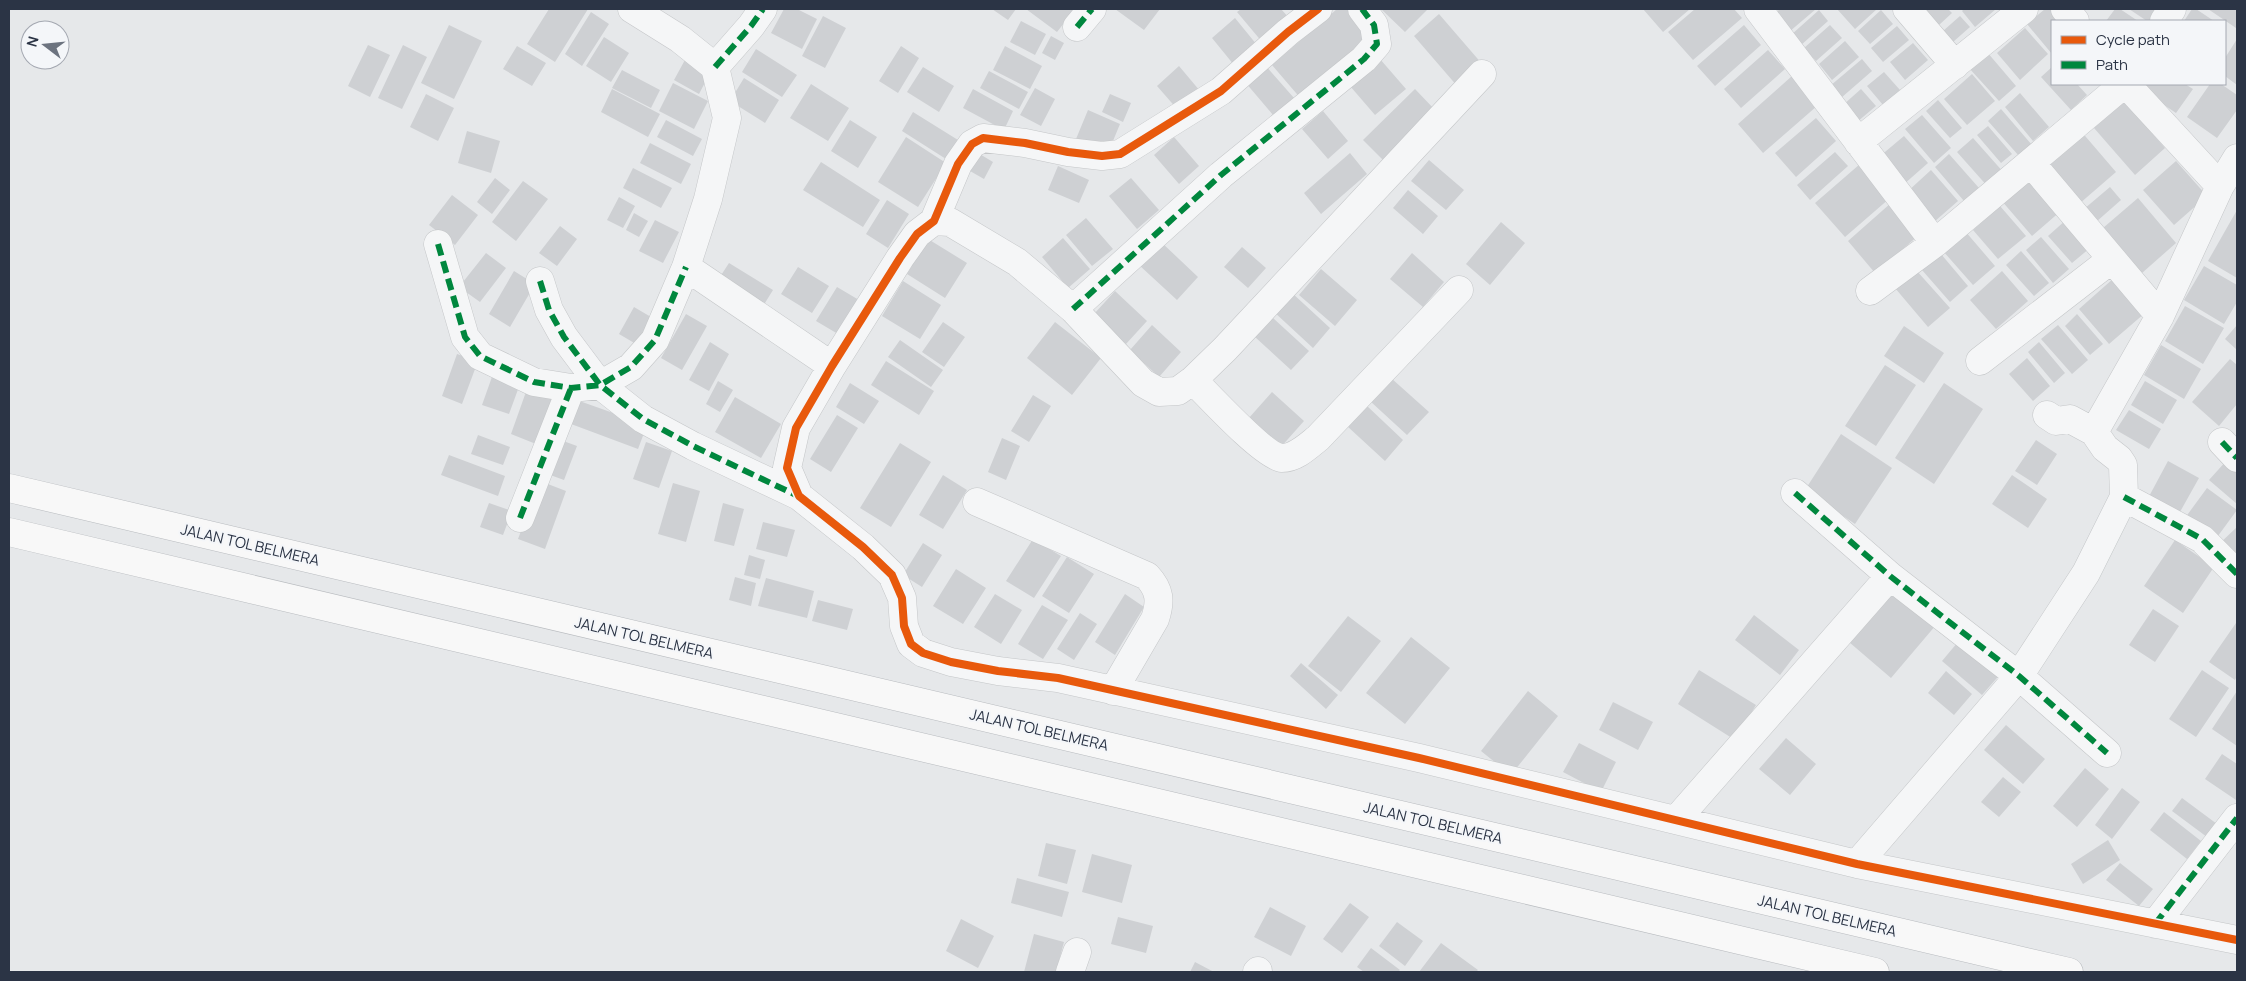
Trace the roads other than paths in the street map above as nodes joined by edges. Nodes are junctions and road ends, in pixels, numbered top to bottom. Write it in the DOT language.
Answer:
graph roads {
  1 [pos="632,9"];
  2 [pos="764,9"];
  3 [pos="1318,9"];
  4 [pos="1362,9"];
  5 [pos="1758,9"];
  6 [pos="1907,9"];
  7 [pos="2024,9"];
  8 [pos="2065,9"];
  9 [pos="2172,9"];
  10 [pos="2074,20"];
  11 [pos="2165,20"];
  12 [pos="1955,65"];
  13 [pos="715,67"];
  14 [pos="1482,74"];
  15 [pos="2124,85"];
  16 [pos="2126,85"];
  17 [pos="1858,142"];
  18 [pos="2237,158"];
  19 [pos="2031,163"];
  20 [pos="2220,186"];
  21 [pos="934,220"];
  22 [pos="1935,243"];
  23 [pos="438,244"];
  24 [pos="2112,259"];
  25 [pos="686,267"];
  26 [pos="540,281"];
  27 [pos="1459,290"];
  28 [pos="1870,291"];
  29 [pos="1073,309"];
  30 [pos="2160,316"];
  31 [pos="1980,361"];
  32 [pos="832,366"];
  33 [pos="1193,380"];
  34 [pos="600,385"];
  35 [pos="571,388"];
  36 [pos="2047,415"];
  37 [pos="2094,432"];
  38 [pos="9,488"];
  39 [pos="1795,493"];
  40 [pos="799,496"];
  41 [pos="2124,497"];
  42 [pos="977,502"];
  43 [pos="520,518"];
  44 [pos="9,532"];
  45 [pos="2237,574"];
  46 [pos="1890,576"];
  47 [pos="2019,676"];
  48 [pos="1113,690"];
  49 [pos="2108,753"];
  50 [pos="2237,818"];
  51 [pos="1676,820"];
  52 [pos="1856,864"];
  53 [pos="2155,924"];
  54 [pos="2237,940"];
  55 [pos="1875,972"];
  56 [pos="2069,972"];
  1 -- 13 [label="street"];
  2 -- 13 [label="street"];
  3 -- 21 [label="street"];
  4 -- 29 [label="street"];
  5 -- 17 [label="street"];
  6 -- 12 [label="street"];
  7 -- 12 [label="street"];
  8 -- 10 [label="street"];
  9 -- 11 [label="street"];
  12 -- 17 [label="street"];
  13 -- 25 [label="street"];
  14 -- 33 [label="street"];
  15 -- 19 [label="street"];
  16 -- 20 [label="street"];
  17 -- 22 [label="street"];
  18 -- 20 [label="street"];
  19 -- 22 [label="street"];
  19 -- 24 [label="street"];
  20 -- 30 [label="street"];
  21 -- 29 [label="street"];
  21 -- 32 [label="street"];
  22 -- 28 [label="street"];
  23 -- 35 [label="street"];
  24 -- 30 [label="street"];
  24 -- 31 [label="street"];
  25 -- 32 [label="street"];
  25 -- 34 [label="street"];
  26 -- 34 [label="street"];
  27 -- 33 [label="street"];
  29 -- 33 [label="street"];
  30 -- 37 [label="street"];
  32 -- 40 [label="street"];
  34 -- 35 [label="street"];
  34 -- 40 [label="street"];
  35 -- 43 [label="street"];
  36 -- 37 [label="street"];
  37 -- 41 [label="street"];
  38 -- 56 [label="highway, JALAN TOL BELMERA"];
  39 -- 46 [label="street"];
  40 -- 48 [label="street"];
  41 -- 45 [label="street"];
  41 -- 47 [label="street"];
  42 -- 48 [label="street"];
  44 -- 55 [label="highway"];
  46 -- 47 [label="street"];
  46 -- 51 [label="street"];
  47 -- 49 [label="street"];
  47 -- 52 [label="street"];
  48 -- 51 [label="street"];
  50 -- 53 [label="street"];
  51 -- 52 [label="street"];
  52 -- 53 [label="street"];
  53 -- 54 [label="street"];
}
